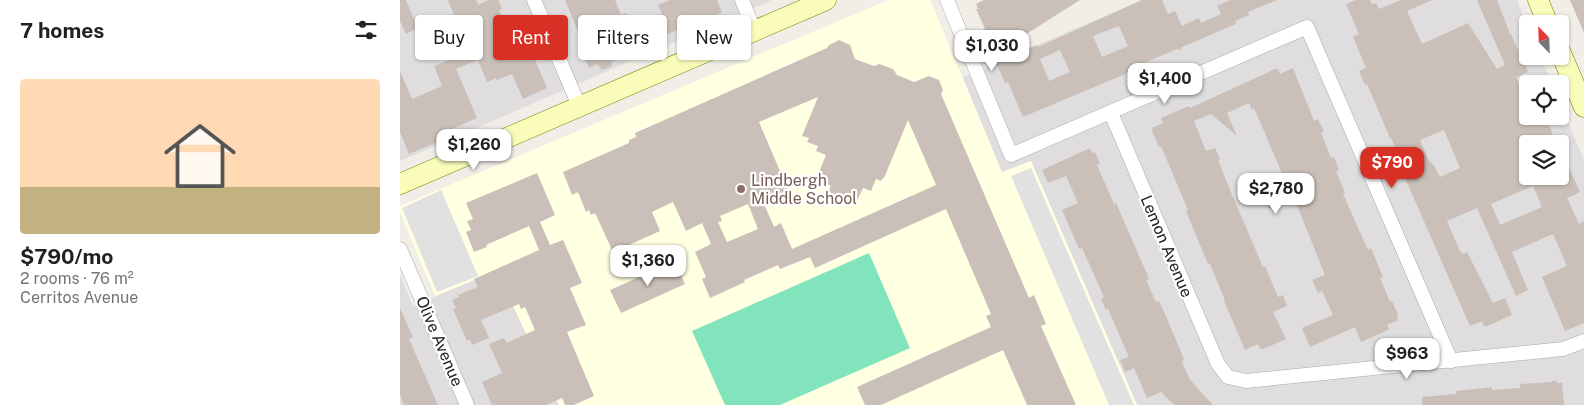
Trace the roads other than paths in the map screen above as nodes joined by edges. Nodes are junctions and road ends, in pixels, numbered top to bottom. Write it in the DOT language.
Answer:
graph roads {
  1 [pos="534,0"];
  2 [pos="742,0"];
  3 [pos="826,0"];
  4 [pos="946,0"];
  5 [pos="1538,0"];
  6 [pos="1544,15"];
  7 [pos="754,30"];
  8 [pos="1566,65"];
  9 [pos="579,106"];
  10 [pos="1584,107"];
  11 [pos="1111,113"];
  12 [pos="401,182"];
  13 [pos="400,249"];
  14 [pos="1584,341"];
  15 [pos="1450,362"];
  16 [pos="467,405"];
  1 -- 9 [label="street"];
  2 -- 7 [label="street"];
  3 -- 7 [label="street"];
  4 -- 11 [label="street"];
  5 -- 6 [label="street"];
  7 -- 9 [label="street"];
  8 -- 10 [label="street"];
  9 -- 12 [label="street"];
  11 -- 15 [label="street, Lemon Avenue"];
  11 -- 15 [label="street"];
  13 -- 16 [label="street, Olive Avenue"];
  14 -- 15 [label="street"];
}
